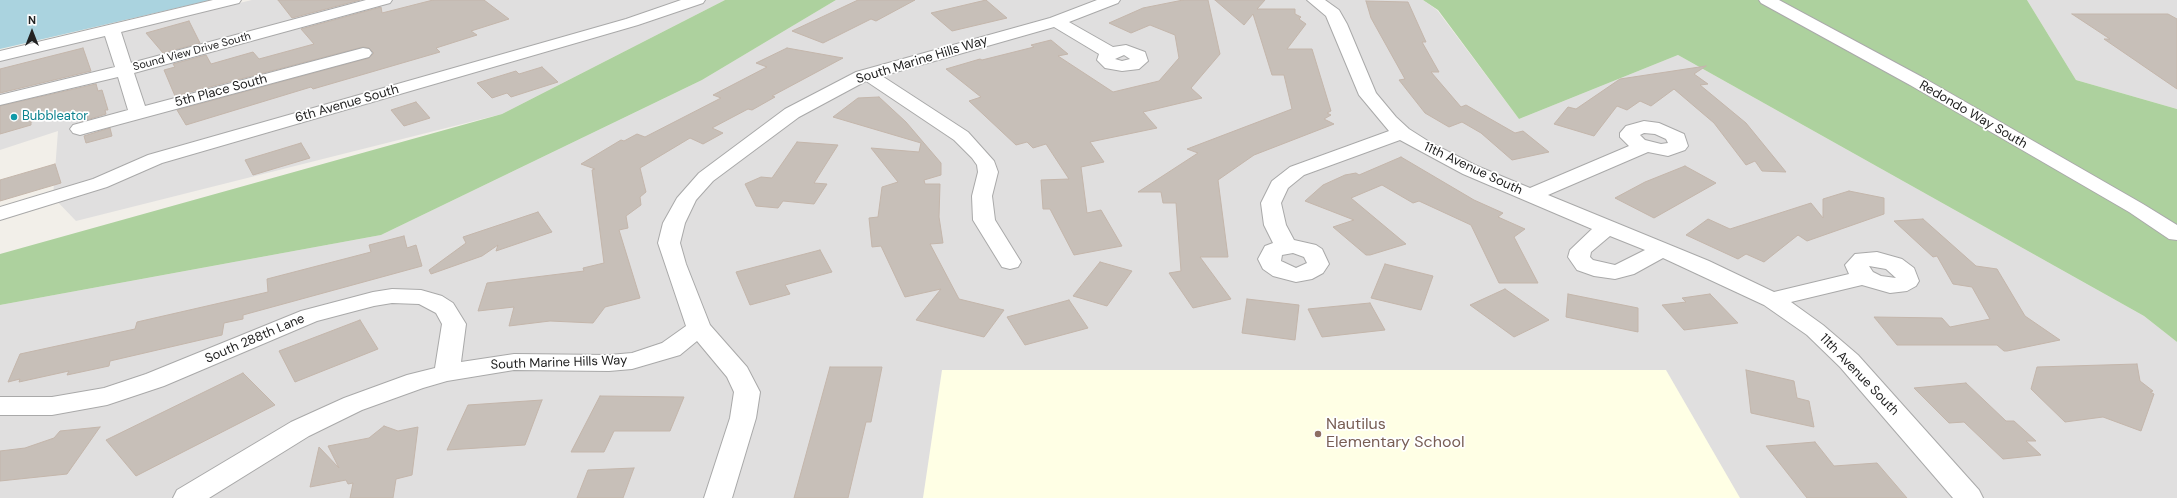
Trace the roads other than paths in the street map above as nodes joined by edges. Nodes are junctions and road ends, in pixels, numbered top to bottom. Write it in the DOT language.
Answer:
graph roads {
  1 [pos="233,0"];
  2 [pos="384,0"];
  3 [pos="1112,0"];
  4 [pos="1316,0"];
  5 [pos="1767,0"];
  6 [pos="688,1"];
  7 [pos="1056,21"];
  8 [pos="112,30"];
  9 [pos="363,53"];
  10 [pos="1110,53"];
  11 [pos="0,56"];
  12 [pos="125,70"];
  13 [pos="867,74"];
  14 [pos="0,100"];
  15 [pos="138,113"];
  16 [pos="80,129"];
  17 [pos="1402,133"];
  18 [pos="1644,147"];
  19 [pos="1530,195"];
  20 [pos="0,214"];
  21 [pos="1607,227"];
  22 [pos="2177,234"];
  23 [pos="1286,246"];
  24 [pos="1662,250"];
  25 [pos="1010,262"];
  26 [pos="1865,277"];
  27 [pos="1772,300"];
  28 [pos="699,328"];
  29 [pos="447,372"];
  30 [pos="0,406"];
  31 [pos="192,497"];
  32 [pos="718,498"];
  33 [pos="1969,498"];
  1 -- 8 [label="street"];
  2 -- 12 [label="street, Sound View Drive South"];
  3 -- 7 [label="street, South Marine Hills Way"];
  4 -- 17 [label="street, 11th Avenue South"];
  5 -- 22 [label="street, Redondo Way South"];
  6 -- 20 [label="street, 6th Avenue South"];
  7 -- 10 [label="street"];
  7 -- 13 [label="street, South Marine Hills Way"];
  8 -- 11 [label="street"];
  8 -- 12 [label="street"];
  9 -- 15 [label="street, 5th Place South"];
  12 -- 14 [label="street, Sound View Drive South"];
  12 -- 15 [label="street"];
  13 -- 25 [label="street"];
  13 -- 28 [label="street, South Marine Hills Way"];
  15 -- 16 [label="street, 5th Place South"];
  17 -- 19 [label="street, 11th Avenue South"];
  17 -- 23 [label="street"];
  18 -- 19 [label="street"];
  19 -- 21 [label="street, 11th Avenue South"];
  21 -- 24 [label="street, 11th Avenue South"];
  21 -- 24 [label="street"];
  24 -- 27 [label="street, 11th Avenue South"];
  26 -- 27 [label="street"];
  27 -- 33 [label="street, 11th Avenue South"];
  28 -- 29 [label="street, South Marine Hills Way"];
  28 -- 32 [label="street"];
  29 -- 30 [label="street, South 288th Lane"];
  29 -- 31 [label="street, South Marine Hills Way"];
}
